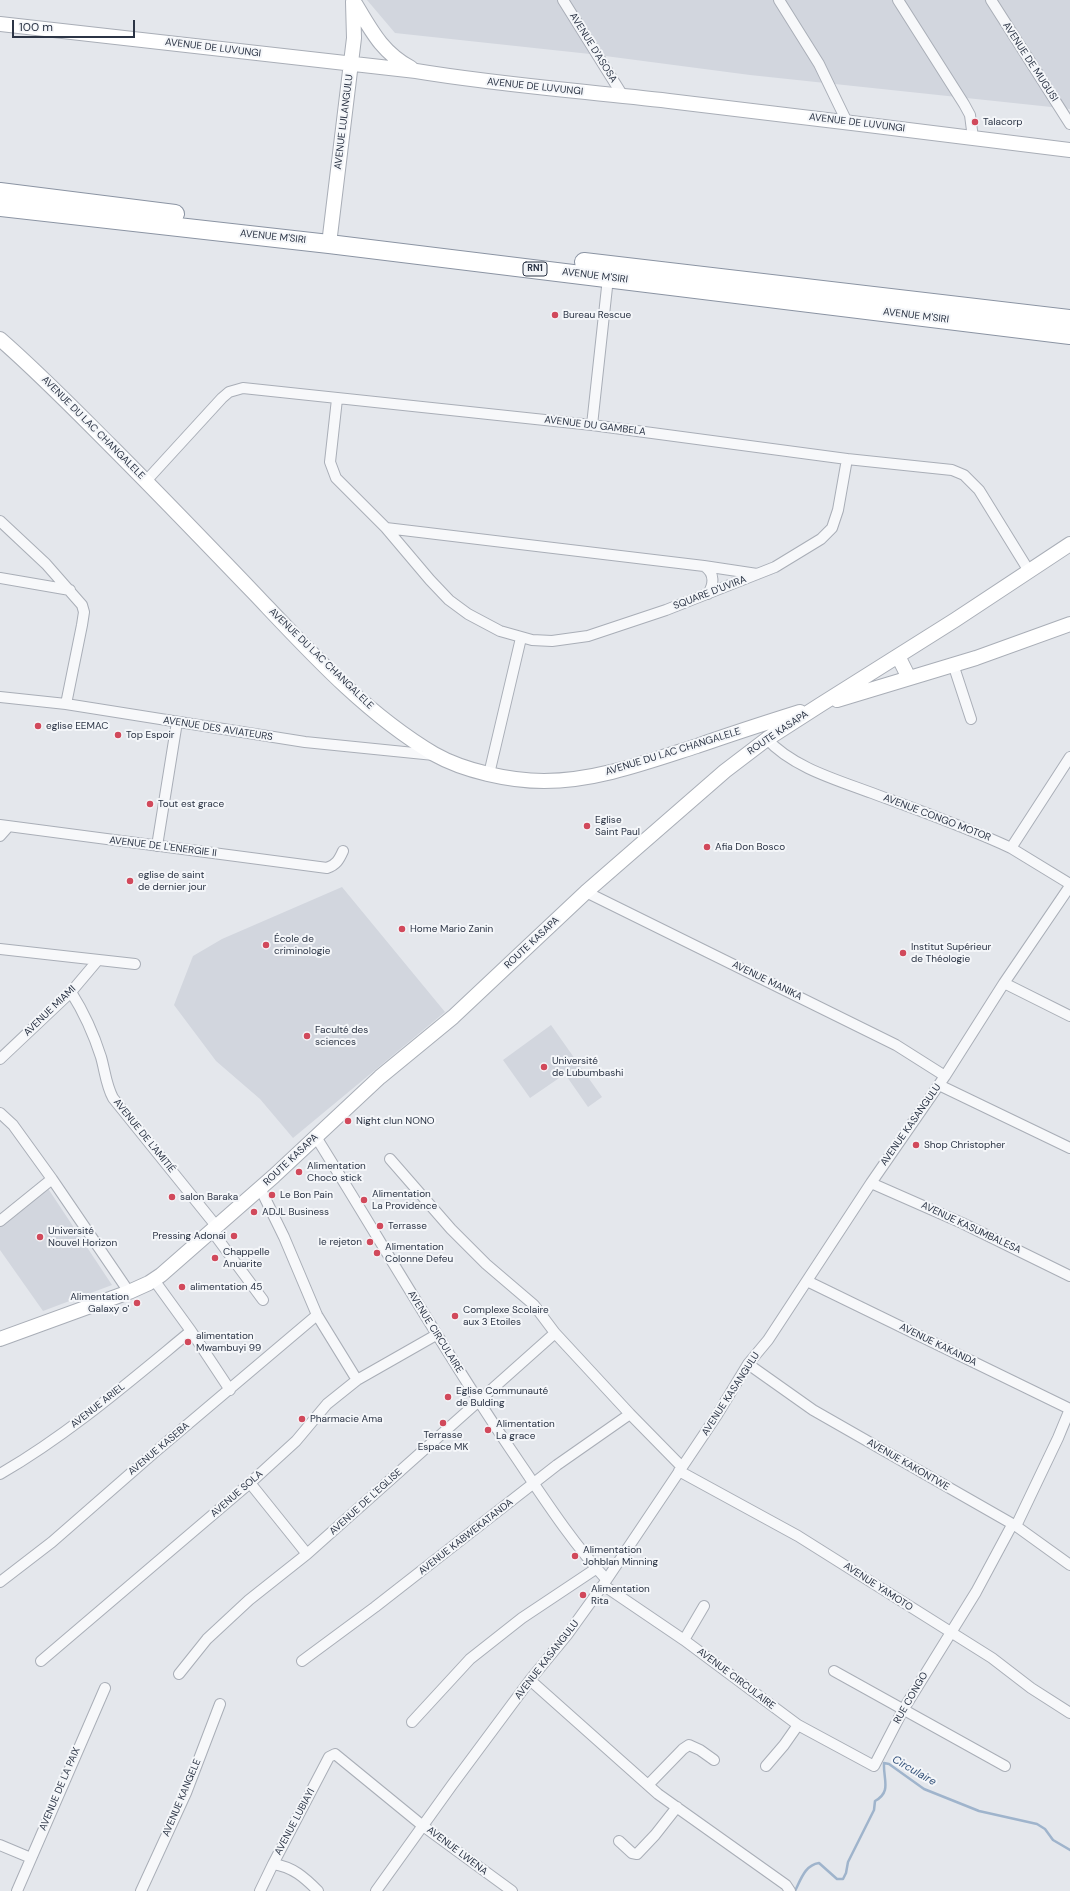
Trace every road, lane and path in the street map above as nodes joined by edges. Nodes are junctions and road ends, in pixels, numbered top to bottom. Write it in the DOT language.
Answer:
graph roads {
  1 [pos="563,0"];
  2 [pos="779,0"];
  3 [pos="898,0"];
  4 [pos="991,0"];
  5 [pos="353,1"];
  6 [pos="0,24"];
  7 [pos="352,63"];
  8 [pos="416,71"];
  9 [pos="624,96"];
  10 [pos="848,122"];
  11 [pos="1070,124"];
  12 [pos="973,138"];
  13 [pos="1070,150"];
  14 [pos="0,192"];
  15 [pos="0,207"];
  16 [pos="330,238"];
  17 [pos="608,278"];
  18 [pos="1070,320"];
  19 [pos="1070,335"];
  20 [pos="0,339"];
  21 [pos="337,399"];
  22 [pos="592,425"];
  23 [pos="847,459"];
  24 [pos="146,481"];
  25 [pos="0,521"];
  26 [pos="386,528"];
  27 [pos="1070,544"];
  28 [pos="704,566"];
  29 [pos="1029,571"];
  30 [pos="757,574"];
  31 [pos="0,578"];
  32 [pos="70,590"];
  33 [pos="708,594"];
  34 [pos="1070,624"];
  35 [pos="521,638"];
  36 [pos="898,656"];
  37 [pos="953,664"];
  38 [pos="909,678"];
  39 [pos="0,697"];
  40 [pos="66,704"];
  41 [pos="820,705"];
  42 [pos="971,719"];
  43 [pos="177,722"];
  44 [pos="747,729"];
  45 [pos="762,743"];
  46 [pos="436,755"];
  47 [pos="1070,757"];
  48 [pos="489,774"];
  49 [pos="4,826"];
  50 [pos="0,836"];
  51 [pos="157,846"];
  52 [pos="1011,848"];
  53 [pos="343,852"];
  54 [pos="1070,885"];
  55 [pos="586,892"];
  56 [pos="0,949"];
  57 [pos="98,960"];
  58 [pos="136,964"];
  59 [pos="1004,983"];
  60 [pos="71,992"];
  61 [pos="1070,1016"];
  62 [pos="0,1059"];
  63 [pos="945,1076"];
  64 [pos="939,1085"];
  65 [pos="0,1113"];
  66 [pos="316,1137"];
  67 [pos="1070,1148"];
  68 [pos="390,1159"];
  69 [pos="52,1179"];
  70 [pos="871,1182"];
  71 [pos="260,1188"];
  72 [pos="0,1221"];
  73 [pos="214,1229"];
  74 [pos="1070,1276"];
  75 [pos="154,1280"];
  76 [pos="807,1281"];
  77 [pos="129,1292"];
  78 [pos="263,1300"];
  79 [pos="317,1315"];
  80 [pos="191,1331"];
  81 [pos="555,1333"];
  82 [pos="436,1335"];
  83 [pos="0,1339"];
  84 [pos="748,1364"];
  85 [pos="357,1380"];
  86 [pos="230,1390"];
  87 [pos="478,1401"];
  88 [pos="1070,1409"];
  89 [pos="630,1414"];
  90 [pos="681,1469"];
  91 [pos="0,1474"];
  92 [pos="250,1483"];
  93 [pos="535,1484"];
  94 [pos="1014,1526"];
  95 [pos="307,1554"];
  96 [pos="1070,1565"];
  97 [pos="597,1568"];
  98 [pos="0,1582"];
  99 [pos="604,1582"];
  100 [pos="704,1606"];
  101 [pos="950,1632"];
  102 [pos="684,1640"];
  103 [pos="40,1661"];
  104 [pos="302,1661"];
  105 [pos="834,1671"];
  106 [pos="179,1674"];
  107 [pos="530,1680"];
  108 [pos="105,1688"];
  109 [pos="220,1704"];
  110 [pos="903,1710"];
  111 [pos="1070,1713"];
  112 [pos="412,1722"];
  113 [pos="798,1725"];
  114 [pos="332,1755"];
  115 [pos="714,1760"];
  116 [pos="766,1766"];
  117 [pos="874,1766"];
  118 [pos="1005,1766"];
  119 [pos="648,1785"];
  120 [pos="678,1807"];
  121 [pos="423,1826"];
  122 [pos="619,1841"];
  123 [pos="0,1845"];
  124 [pos="31,1858"];
  125 [pos="273,1864"];
  126 [pos="16,1891"];
  127 [pos="141,1891"];
  128 [pos="260,1891"];
  129 [pos="318,1891"];
  130 [pos="376,1891"];
  131 [pos="512,1891"];
  132 [pos="790,1891"];
  1 -- 9 [label="street, AVENUE D'ASOSA"];
  2 -- 10 [label="street"];
  3 -- 12 [label="street"];
  4 -- 11 [label="street, AVENUE DE MUGUSI"];
  5 -- 7 [label="street, AVENUE LULANGULU"];
  5 -- 8 [label="street"];
  6 -- 7 [label="street, AVENUE DE LUVUNGI"];
  7 -- 8 [label="street, AVENUE DE LUVUNGI"];
  7 -- 16 [label="street, AVENUE LULANGULU"];
  8 -- 9 [label="street, AVENUE DE LUVUNGI"];
  9 -- 10 [label="street, AVENUE DE LUVUNGI"];
  10 -- 12 [label="street, AVENUE DE LUVUNGI"];
  12 -- 13 [label="street, AVENUE DE LUVUNGI"];
  14 -- 16 [label="highway, AVENUE M'SIRI / RN1"];
  15 -- 16 [label="highway, AVENUE M'SIRI / RN1"];
  16 -- 17 [label="highway, AVENUE M'SIRI / RN1"];
  16 -- 18 [label="highway, AVENUE M'SIRI / RN1"];
  17 -- 19 [label="highway, AVENUE M'SIRI / RN1"];
  17 -- 22 [label="street"];
  20 -- 24 [label="street, AVENUE DU LAC CHANGALELE"];
  21 -- 22 [label="street, AVENUE DU GAMBELA"];
  21 -- 24 [label="street, AVENUE DU GAMBELA"];
  21 -- 26 [label="street"];
  22 -- 23 [label="street, AVENUE DU GAMBELA"];
  23 -- 29 [label="street, AVENUE DU GAMBELA"];
  23 -- 30 [label="street"];
  24 -- 46 [label="street, AVENUE DU LAC CHANGALELE"];
  25 -- 32 [label="street"];
  26 -- 28 [label="street, SQUARE D'UVIRA"];
  26 -- 35 [label="street, SQUARE D'UVIRA"];
  27 -- 29 [label="street, ROUTE KASAPA"];
  28 -- 30 [label="street, SQUARE D'UVIRA"];
  28 -- 33 [label="street"];
  29 -- 36 [label="street, ROUTE KASAPA"];
  30 -- 33 [label="street, SQUARE D'UVIRA"];
  31 -- 32 [label="street"];
  32 -- 40 [label="street"];
  33 -- 35 [label="street, SQUARE D'UVIRA"];
  34 -- 37 [label="street, AVENUE DU LAC CHANGALELE"];
  35 -- 48 [label="street"];
  36 -- 38 [label="street"];
  36 -- 41 [label="street, ROUTE KASAPA"];
  37 -- 38 [label="street, AVENUE DU LAC CHANGALELE"];
  37 -- 42 [label="street"];
  38 -- 41 [label="street, AVENUE DU LAC CHANGALELE"];
  39 -- 40 [label="street, AVENUE DES AVIATEURS"];
  40 -- 43 [label="street, AVENUE DES AVIATEURS"];
  41 -- 44 [label="street, AVENUE DU LAC CHANGALELE"];
  41 -- 45 [label="street, ROUTE KASAPA"];
  43 -- 46 [label="street, AVENUE DES AVIATEURS"];
  43 -- 51 [label="street"];
  44 -- 45 [label="street"];
  44 -- 48 [label="street, AVENUE DU LAC CHANGALELE"];
  45 -- 52 [label="street, AVENUE CONGO MOTOR"];
  45 -- 55 [label="street, ROUTE KASAPA"];
  46 -- 48 [label="street, AVENUE DU LAC CHANGALELE"];
  47 -- 52 [label="street"];
  49 -- 50 [label="street"];
  49 -- 51 [label="street, AVENUE DE L'ENERGIE II"];
  51 -- 53 [label="street, AVENUE DE L'ENERGIE II"];
  52 -- 54 [label="street, AVENUE CONGO MOTOR"];
  54 -- 59 [label="street, AVENUE KASANGULU"];
  55 -- 63 [label="street, AVENUE MANIKA"];
  55 -- 66 [label="street, ROUTE KASAPA"];
  56 -- 57 [label="street"];
  57 -- 58 [label="street"];
  57 -- 60 [label="street, AVENUE MIAMI"];
  59 -- 61 [label="street"];
  59 -- 63 [label="street, AVENUE KASANGULU"];
  60 -- 62 [label="street, AVENUE MIAMI"];
  60 -- 73 [label="street, AVENUE DE L'AMITIÉ"];
  63 -- 64 [label="street, AVENUE KASANGULU"];
  64 -- 67 [label="street"];
  64 -- 70 [label="street, AVENUE KASANGULU"];
  65 -- 69 [label="street"];
  66 -- 71 [label="street, ROUTE KASAPA"];
  66 -- 82 [label="street, AVENUE CIRCULAIRE"];
  68 -- 81 [label="street, AVENUE YAMOTO"];
  69 -- 72 [label="street"];
  69 -- 77 [label="street"];
  70 -- 74 [label="street, AVENUE KASUMBALESA"];
  70 -- 76 [label="street, AVENUE KASANGULU"];
  71 -- 73 [label="street, ROUTE KASAPA"];
  71 -- 79 [label="street"];
  73 -- 75 [label="street, ROUTE KASAPA"];
  73 -- 78 [label="street, AVENUE DE L'AMITIÉ"];
  75 -- 77 [label="street, ROUTE KASAPA"];
  75 -- 80 [label="street"];
  76 -- 84 [label="street, AVENUE KASANGULU"];
  76 -- 88 [label="street, AVENUE KAKANDA"];
  77 -- 83 [label="street, ROUTE KASAPA"];
  79 -- 85 [label="street"];
  79 -- 86 [label="street, AVENUE KASEBA"];
  80 -- 86 [label="street"];
  80 -- 91 [label="street, AVENUE ARIEL"];
  81 -- 87 [label="street, AVENUE DE L'EGLISE"];
  81 -- 89 [label="street, AVENUE YAMOTO"];
  82 -- 85 [label="street, AVENUE SOLA"];
  82 -- 87 [label="street, AVENUE CIRCULAIRE"];
  84 -- 90 [label="street, AVENUE KASANGULU"];
  84 -- 94 [label="street, AVENUE KAKONTWE"];
  85 -- 92 [label="street, AVENUE SOLA"];
  86 -- 98 [label="street, AVENUE KASEBA"];
  87 -- 93 [label="street, AVENUE CIRCULAIRE"];
  87 -- 95 [label="street, AVENUE DE L'EGLISE"];
  88 -- 94 [label="street"];
  89 -- 90 [label="street, AVENUE YAMOTO"];
  89 -- 93 [label="street, AVENUE KABWEKATANDA"];
  90 -- 99 [label="street, AVENUE KASANGULU"];
  90 -- 101 [label="street, AVENUE YAMOTO"];
  92 -- 95 [label="street"];
  92 -- 103 [label="street, AVENUE SOLA"];
  93 -- 97 [label="street, AVENUE CIRCULAIRE"];
  93 -- 104 [label="street, AVENUE KABWEKATANDA"];
  94 -- 96 [label="street, AVENUE KAKONTWE"];
  94 -- 101 [label="street, RUE CONGO"];
  95 -- 106 [label="street, AVENUE DE L'EGLISE"];
  97 -- 99 [label="street, AVENUE CIRCULAIRE"];
  97 -- 112 [label="street"];
  99 -- 102 [label="street, AVENUE CIRCULAIRE"];
  99 -- 107 [label="street, AVENUE KASANGULU"];
  100 -- 102 [label="street"];
  101 -- 110 [label="street, RUE CONGO"];
  101 -- 111 [label="street, AVENUE YAMOTO"];
  102 -- 113 [label="street, AVENUE CIRCULAIRE"];
  105 -- 110 [label="street"];
  107 -- 119 [label="street"];
  107 -- 121 [label="street, AVENUE KASANGULU"];
  108 -- 124 [label="street, AVENUE DE LA PAIX"];
  109 -- 127 [label="street, AVENUE KANGELE"];
  110 -- 117 [label="street, RUE CONGO"];
  110 -- 118 [label="street"];
  113 -- 116 [label="street"];
  113 -- 117 [label="street, AVENUE CIRCULAIRE"];
  114 -- 121 [label="street, AVENUE LWENA"];
  114 -- 125 [label="street, AVENUE LUBIAYI"];
  115 -- 119 [label="street"];
  119 -- 120 [label="street"];
  120 -- 122 [label="street"];
  120 -- 132 [label="street"];
  121 -- 130 [label="street, AVENUE KASANGULU"];
  121 -- 131 [label="street, AVENUE LWENA"];
  123 -- 124 [label="street"];
  124 -- 126 [label="street, AVENUE DE LA PAIX"];
  125 -- 128 [label="street, AVENUE LUBIAYI"];
  125 -- 129 [label="street"];
}
